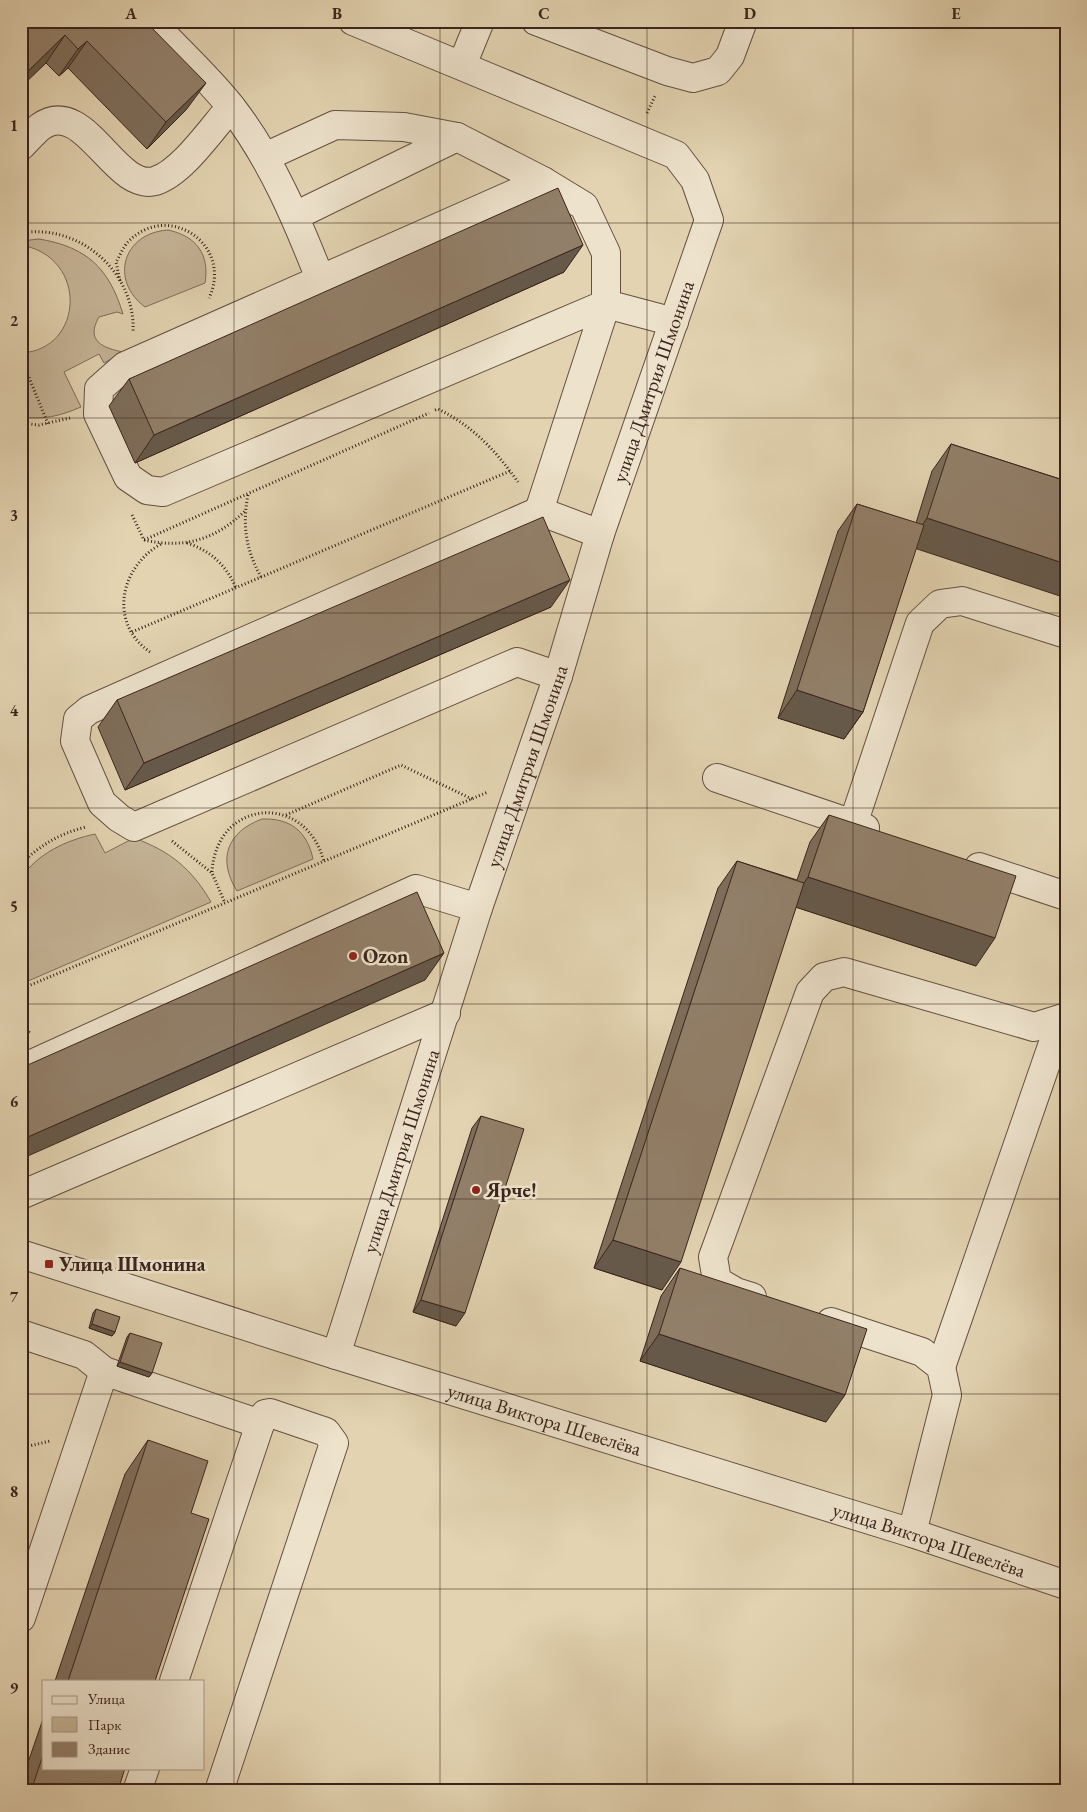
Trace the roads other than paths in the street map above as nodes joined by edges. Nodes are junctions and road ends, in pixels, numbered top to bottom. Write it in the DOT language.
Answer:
graph roads {
  1 [pos="151,21"];
  2 [pos="353,21"];
  3 [pos="480,21"];
  4 [pos="536,21"];
  5 [pos="743,21"];
  6 [pos="462,66"];
  7 [pos="231,107"];
  8 [pos="457,137"];
  9 [pos="21,146"];
  10 [pos="265,157"];
  11 [pos="543,181"];
  12 [pos="296,216"];
  13 [pos="321,281"];
  14 [pos="606,304"];
  15 [pos="674,322"];
  16 [pos="539,511"];
  17 [pos="600,534"];
  18 [pos="1066,634"];
  19 [pos="558,676"];
  20 [pos="717,778"];
  21 [pos="853,824"];
  22 [pos="890,836"];
  23 [pos="955,858"];
  24 [pos="1066,896"];
  25 [pos="478,908"];
  26 [pos="446,1013"];
  27 [pos="1064,1018"];
  28 [pos="21,1069"];
  29 [pos="21,1195"];
  30 [pos="21,1254"];
  31 [pos="774,1304"];
  32 [pos="811,1316"];
  33 [pos="21,1334"];
  34 [pos="336,1355"];
  35 [pos="941,1367"];
  36 [pos="104,1371"];
  37 [pos="260,1424"];
  38 [pos="912,1533"];
  39 [pos="1066,1585"];
  40 [pos="21,1618"];
  41 [pos="174,1680"];
  42 [pos="144,1770"];
  43 [pos="137,1791"];
  44 [pos="219,1791"];
  1 -- 7 [label="street"];
  2 -- 6 [label="street, улица Дмитрия Шмонина"];
  3 -- 6 [label="street"];
  4 -- 5 [label="street"];
  6 -- 15 [label="street, улица Дмитрия Шмонина"];
  7 -- 9 [label="street"];
  7 -- 10 [label="street"];
  8 -- 10 [label="street"];
  8 -- 11 [label="street"];
  8 -- 12 [label="street"];
  10 -- 12 [label="street"];
  11 -- 13 [label="street"];
  11 -- 14 [label="street"];
  12 -- 13 [label="street"];
  13 -- 14 [label="street"];
  14 -- 15 [label="street"];
  14 -- 16 [label="street"];
  15 -- 17 [label="street, улица Дмитрия Шмонина"];
  16 -- 17 [label="street"];
  16 -- 19 [label="street"];
  17 -- 19 [label="street, улица Дмитрия Шмонина"];
  18 -- 21 [label="street"];
  19 -- 25 [label="street, улица Дмитрия Шмонина"];
  20 -- 21 [label="street"];
  21 -- 22 [label="street"];
  23 -- 24 [label="street"];
  25 -- 26 [label="street, улица Дмитрия Шмонина"];
  25 -- 28 [label="street"];
  26 -- 29 [label="street"];
  26 -- 34 [label="street, улица Дмитрия Шмонина"];
  27 -- 31 [label="street"];
  27 -- 35 [label="street"];
  30 -- 34 [label="street, улица Виктора Шевелёва"];
  32 -- 35 [label="street"];
  33 -- 36 [label="street"];
  34 -- 38 [label="street, улица Виктора Шевелёва"];
  35 -- 38 [label="street"];
  36 -- 37 [label="street"];
  36 -- 40 [label="street"];
  37 -- 41 [label="street"];
  37 -- 44 [label="street"];
  38 -- 39 [label="street, улица Виктора Шевелёва"];
  42 -- 43 [label="street"];
}
